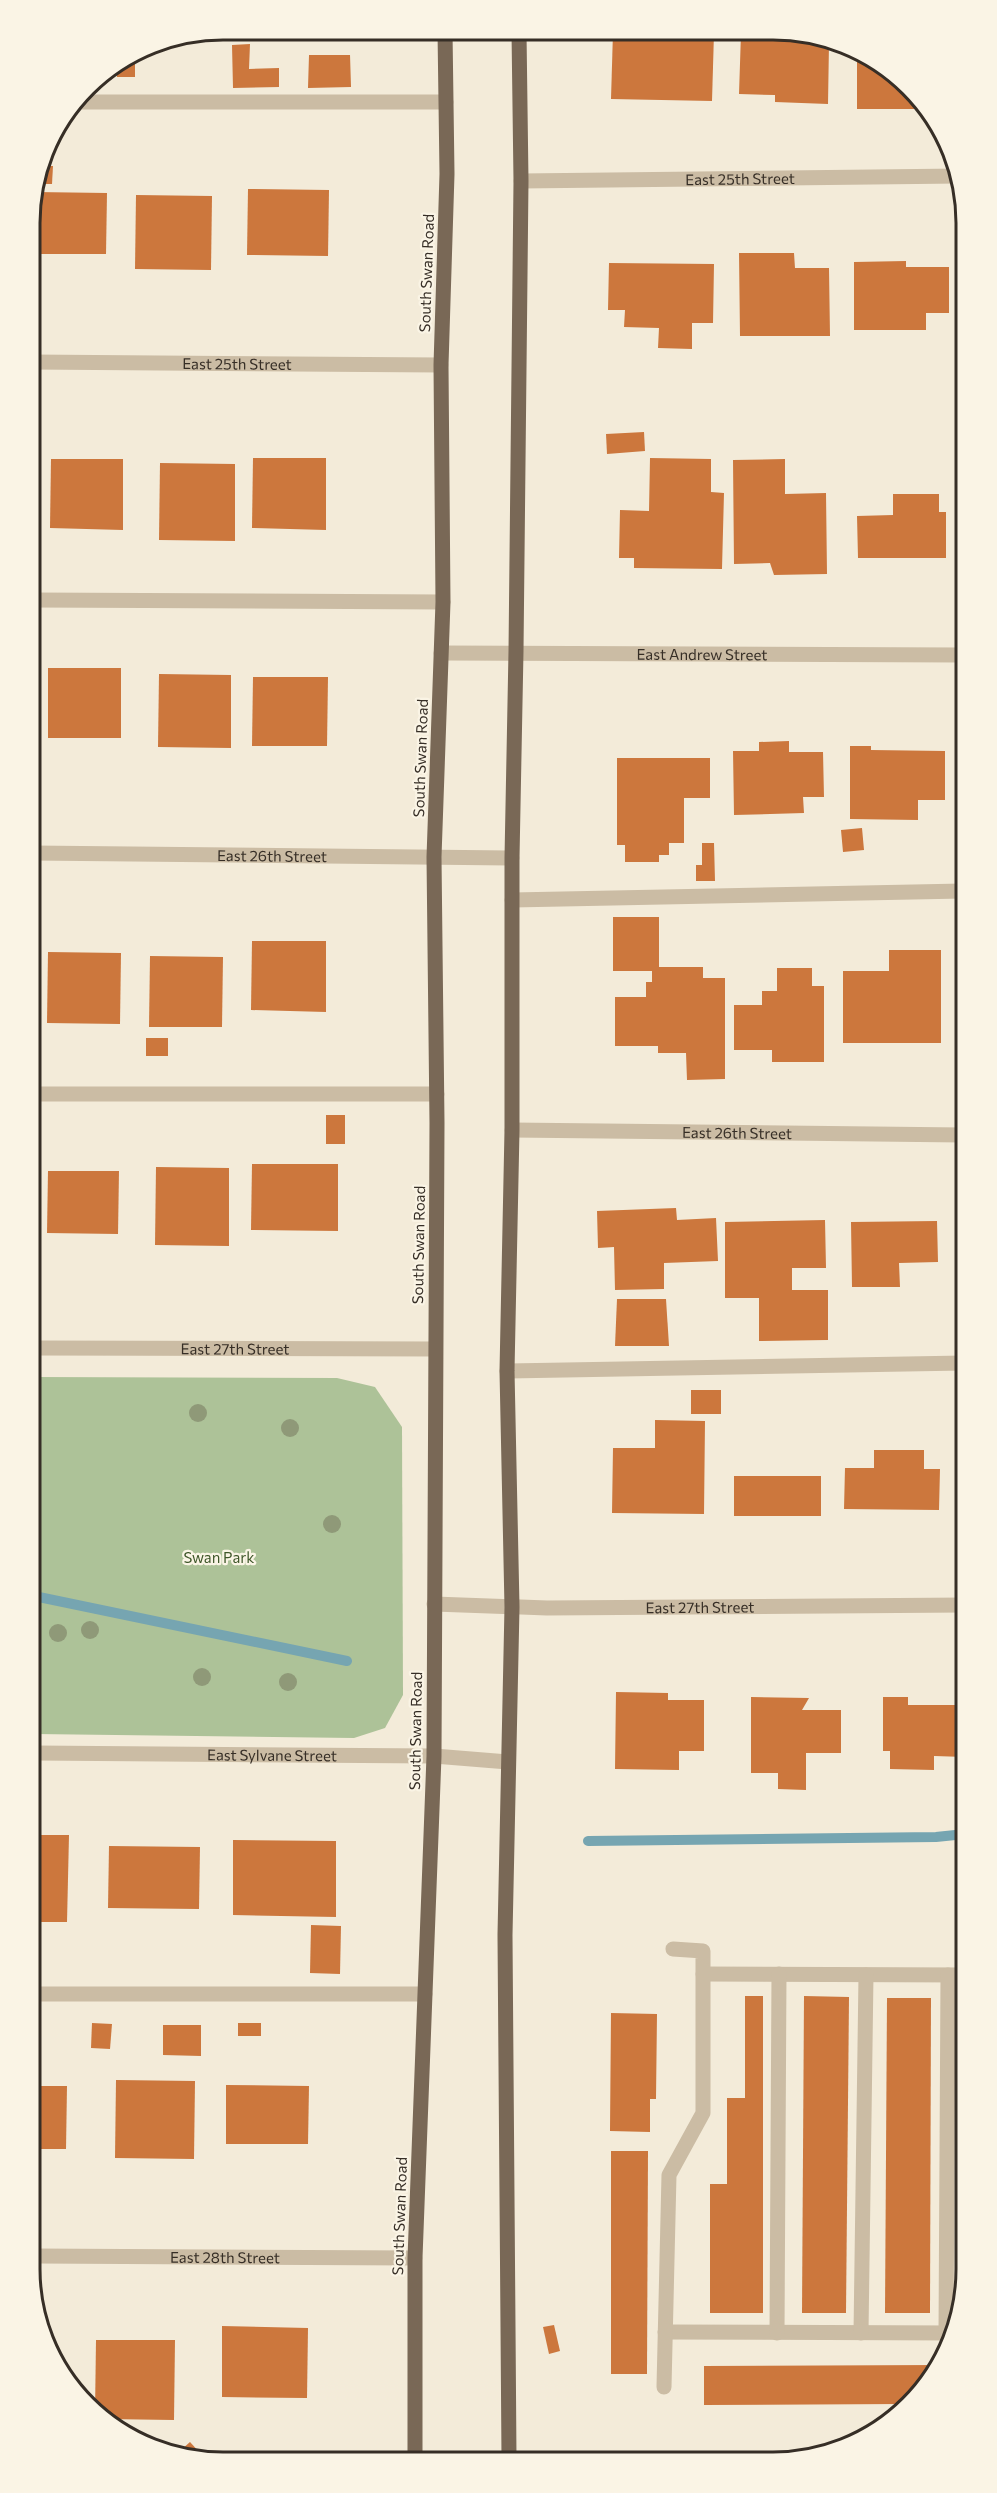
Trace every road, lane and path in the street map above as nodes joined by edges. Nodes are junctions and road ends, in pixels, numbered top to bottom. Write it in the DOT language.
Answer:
graph roads {
  1 [pos="519,40"];
  2 [pos="445,41"];
  3 [pos="87,102"];
  4 [pos="446,102"];
  5 [pos="950,176"];
  6 [pos="520,181"];
  7 [pos="41,362"];
  8 [pos="441,365"];
  9 [pos="41,600"];
  10 [pos="443,602"];
  11 [pos="516,651"];
  12 [pos="441,653"];
  13 [pos="956,655"];
  14 [pos="41,853"];
  15 [pos="435,857"];
  16 [pos="512,858"];
  17 [pos="956,891"];
  18 [pos="512,900"];
  19 [pos="41,1094"];
  20 [pos="437,1094"];
  21 [pos="512,1130"];
  22 [pos="956,1135"];
  23 [pos="40,1348"];
  24 [pos="435,1349"];
  25 [pos="956,1363"];
  26 [pos="507,1371"];
  27 [pos="435,1604"];
  28 [pos="956,1605"];
  29 [pos="512,1607"];
  30 [pos="40,1753"];
  31 [pos="434,1756"];
  32 [pos="508,1762"];
  33 [pos="673,1949"];
  34 [pos="703,1974"];
  35 [pos="779,1974"];
  36 [pos="866,1975"];
  37 [pos="948,1975"];
  38 [pos="956,1975"];
  39 [pos="40,1994"];
  40 [pos="425,1994"];
  41 [pos="40,2256"];
  42 [pos="415,2258"];
  43 [pos="950,2317"];
  44 [pos="665,2332"];
  45 [pos="777,2333"];
  46 [pos="861,2333"];
  47 [pos="945,2333"];
  48 [pos="664,2387"];
  49 [pos="415,2452"];
  50 [pos="509,2452"];
  1 -- 6 [label="main road"];
  2 -- 4 [label="main road, South Swan Road"];
  3 -- 4 [label="street"];
  4 -- 8 [label="main road, South Swan Road"];
  5 -- 6 [label="street, East 25th Street"];
  6 -- 11 [label="main road"];
  7 -- 8 [label="street, East 25th Street"];
  8 -- 10 [label="main road, South Swan Road"];
  9 -- 10 [label="street"];
  10 -- 12 [label="main road, South Swan Road"];
  11 -- 12 [label="street, East Andrew Street"];
  11 -- 13 [label="street, East Andrew Street"];
  11 -- 16 [label="main road"];
  12 -- 15 [label="main road, South Swan Road"];
  14 -- 15 [label="street, East 26th Street"];
  15 -- 16 [label="street, East 26th Street"];
  15 -- 20 [label="main road, South Swan Road"];
  16 -- 18 [label="main road"];
  17 -- 18 [label="street"];
  18 -- 21 [label="main road"];
  19 -- 20 [label="street"];
  20 -- 24 [label="main road, South Swan Road"];
  21 -- 22 [label="street, East 26th Street"];
  21 -- 26 [label="main road"];
  23 -- 24 [label="street, East 27th Street"];
  24 -- 27 [label="main road, South Swan Road"];
  25 -- 26 [label="street"];
  26 -- 29 [label="main road"];
  27 -- 29 [label="street, East 27th Street"];
  27 -- 31 [label="main road, South Swan Road"];
  28 -- 29 [label="street, East 27th Street"];
  29 -- 32 [label="main road"];
  30 -- 31 [label="street, East Sylvane Street"];
  31 -- 32 [label="street, East Sylvane Street"];
  31 -- 40 [label="main road, South Swan Road"];
  32 -- 50 [label="main road"];
  33 -- 34 [label="street"];
  34 -- 35 [label="street"];
  34 -- 44 [label="street"];
  35 -- 36 [label="street"];
  35 -- 45 [label="street"];
  36 -- 37 [label="street"];
  36 -- 46 [label="street"];
  37 -- 38 [label="street"];
  37 -- 43 [label="street"];
  39 -- 40 [label="street"];
  40 -- 42 [label="main road, South Swan Road"];
  41 -- 42 [label="street, East 28th Street"];
  42 -- 49 [label="main road, South Swan Road"];
  44 -- 45 [label="street"];
  44 -- 48 [label="street"];
  45 -- 46 [label="street"];
  46 -- 47 [label="street"];
}
